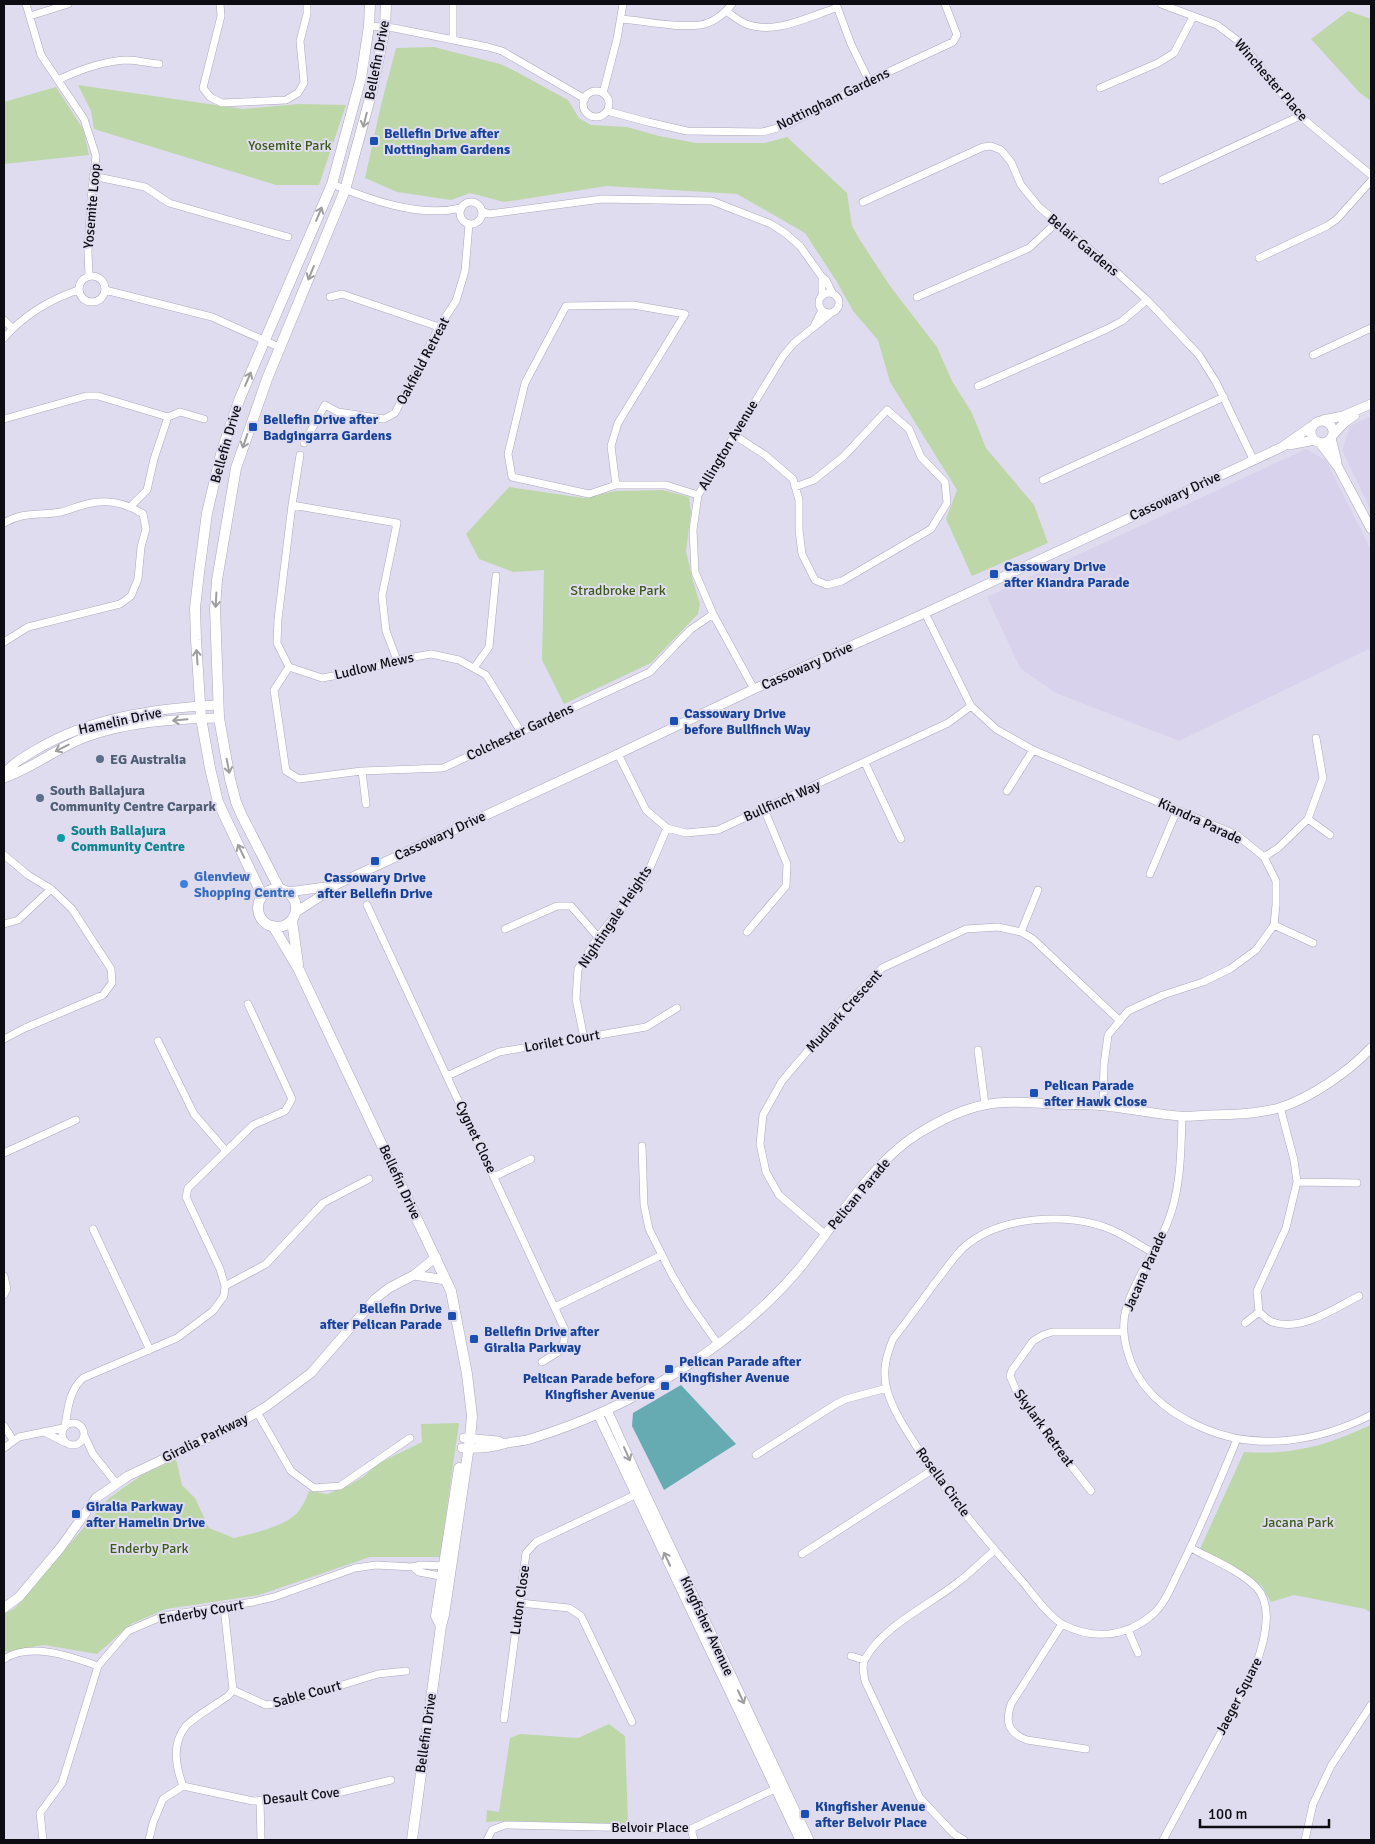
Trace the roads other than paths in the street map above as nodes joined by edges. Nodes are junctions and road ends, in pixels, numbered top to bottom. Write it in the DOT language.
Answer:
graph roads {
  1 [pos="26,4"];
  2 [pos="68,4"];
  3 [pos="220,4"];
  4 [pos="308,4"];
  5 [pos="370,4"];
  6 [pos="386,4"];
  7 [pos="453,4"];
  8 [pos="623,4"];
  9 [pos="732,4"];
  10 [pos="944,4"];
  11 [pos="1161,4"];
  12 [pos="836,6"];
  13 [pos="726,11"];
  14 [pos="30,16"];
  15 [pos="1194,17"];
  16 [pos="621,19"];
  17 [pos="369,26"];
  18 [pos="385,28"];
  19 [pos="453,40"];
  20 [pos="159,64"];
  21 [pos="58,80"];
  22 [pos="869,81"];
  23 [pos="1100,88"];
  24 [pos="603,93"];
  25 [pos="584,99"];
  26 [pos="607,111"];
  27 [pos="1300,116"];
  28 [pos="1371,175"];
  29 [pos="93,176"];
  30 [pos="1162,180"];
  31 [pos="1371,180"];
  32 [pos="332,184"];
  33 [pos="345,190"];
  34 [pos="863,202"];
  35 [pos="461,208"];
  36 [pos="482,211"];
  37 [pos="1056,223"];
  38 [pos="470,224"];
  39 [pos="288,237"];
  40 [pos="1258,258"];
  41 [pos="90,276"];
  42 [pos="822,277"];
  43 [pos="78,290"];
  44 [pos="105,290"];
  45 [pos="834,294"];
  46 [pos="822,296"];
  47 [pos="917,296"];
  48 [pos="330,298"];
  49 [pos="1147,300"];
  50 [pos="822,310"];
  51 [pos="830,314"];
  52 [pos="4,320"];
  53 [pos="814,326"];
  54 [pos="439,327"];
  55 [pos="12,328"];
  56 [pos="1371,328"];
  57 [pos="4,338"];
  58 [pos="264,341"];
  59 [pos="281,348"];
  60 [pos="1313,355"];
  61 [pos="978,386"];
  62 [pos="1224,396"];
  63 [pos="1368,406"];
  64 [pos="168,417"];
  65 [pos="4,419"];
  66 [pos="204,419"];
  67 [pos="1323,420"];
  68 [pos="1312,426"];
  69 [pos="734,435"];
  70 [pos="1332,437"];
  71 [pos="1317,441"];
  72 [pos="304,443"];
  73 [pos="1282,447"];
  74 [pos="300,455"];
  75 [pos="1253,459"];
  76 [pos="1338,467"];
  77 [pos="1043,480"];
  78 [pos="616,485"];
  79 [pos="795,487"];
  80 [pos="698,495"];
  81 [pos="292,505"];
  82 [pos="131,506"];
  83 [pos="4,523"];
  84 [pos="1371,529"];
  85 [pos="496,576"];
  86 [pos="925,613"];
  87 [pos="713,614"];
  88 [pos="4,642"];
  89 [pos="397,660"];
  90 [pos="289,667"];
  91 [pos="474,668"];
  92 [pos="754,689"];
  93 [pos="218,705"];
  94 [pos="200,706"];
  95 [pos="971,706"];
  96 [pos="201,718"];
  97 [pos="219,718"];
  98 [pos="521,732"];
  99 [pos="1316,738"];
  100 [pos="1033,750"];
  101 [pos="618,754"];
  102 [pos="865,763"];
  103 [pos="362,771"];
  104 [pos="4,776"];
  105 [pos="1007,791"];
  106 [pos="366,804"];
  107 [pos="764,809"];
  108 [pos="1177,810"];
  109 [pos="1308,819"];
  110 [pos="667,828"];
  111 [pos="1330,835"];
  112 [pos="901,839"];
  113 [pos="4,855"];
  114 [pos="1264,857"];
  115 [pos="1150,874"];
  116 [pos="334,886"];
  117 [pos="51,889"];
  118 [pos="284,890"];
  119 [pos="1038,890"];
  120 [pos="262,895"];
  121 [pos="367,905"];
  122 [pos="294,916"];
  123 [pos="4,924"];
  124 [pos="1274,925"];
  125 [pos="273,926"];
  126 [pos="505,929"];
  127 [pos="748,932"];
  128 [pos="1021,932"];
  129 [pos="598,937"];
  130 [pos="1313,943"];
  131 [pos="299,970"];
  132 [pos="248,1004"];
  133 [pos="677,1008"];
  134 [pos="1120,1021"];
  135 [pos="584,1038"];
  136 [pos="4,1039"];
  137 [pos="158,1041"];
  138 [pos="1371,1048"];
  139 [pos="978,1050"];
  140 [pos="447,1076"];
  141 [pos="984,1105"];
  142 [pos="1103,1106"];
  143 [pos="1280,1108"];
  144 [pos="1182,1116"];
  145 [pos="76,1120"];
  146 [pos="642,1146"];
  147 [pos="226,1151"];
  148 [pos="4,1153"];
  149 [pos="532,1159"];
  150 [pos="494,1177"];
  151 [pos="369,1179"];
  152 [pos="1297,1182"];
  153 [pos="1356,1183"];
  154 [pos="93,1229"];
  155 [pos="826,1235"];
  156 [pos="1152,1252"];
  157 [pos="662,1255"];
  158 [pos="436,1257"];
  159 [pos="414,1275"];
  160 [pos="4,1276"];
  161 [pos="446,1280"];
  162 [pos="225,1286"];
  163 [pos="4,1295"];
  164 [pos="1359,1296"];
  165 [pos="555,1307"];
  166 [pos="1259,1312"];
  167 [pos="1245,1323"];
  168 [pos="1123,1332"];
  169 [pos="718,1344"];
  170 [pos="150,1350"];
  171 [pos="542,1362"];
  172 [pos="887,1388"];
  173 [pos="68,1406"];
  174 [pos="607,1410"];
  175 [pos="257,1412"];
  176 [pos="598,1414"];
  177 [pos="1371,1416"];
  178 [pos="76,1423"];
  179 [pos="4,1426"];
  180 [pos="64,1427"];
  181 [pos="44,1432"];
  182 [pos="84,1435"];
  183 [pos="410,1438"];
  184 [pos="1237,1438"];
  185 [pos="13,1440"];
  186 [pos="65,1443"];
  187 [pos="466,1443"];
  188 [pos="78,1444"];
  189 [pos="4,1448"];
  190 [pos="93,1454"];
  191 [pos="756,1455"];
  192 [pos="932,1470"];
  193 [pos="116,1483"];
  194 [pos="1091,1491"];
  195 [pos="640,1493"];
  196 [pos="1191,1548"];
  197 [pos="995,1550"];
  198 [pos="802,1554"];
  199 [pos="447,1566"];
  200 [pos="413,1567"];
  201 [pos="446,1577"];
  202 [pos="520,1603"];
  203 [pos="224,1607"];
  204 [pos="4,1608"];
  205 [pos="1062,1624"];
  206 [pos="1128,1630"];
  207 [pos="1138,1653"];
  208 [pos="851,1656"];
  209 [pos="4,1659"];
  210 [pos="864,1660"];
  211 [pos="98,1666"];
  212 [pos="406,1672"];
  213 [pos="233,1690"];
  214 [pos="1371,1705"];
  215 [pos="504,1719"];
  216 [pos="632,1722"];
  217 [pos="1086,1749"];
  218 [pos="391,1780"];
  219 [pos="183,1786"];
  220 [pos="779,1788"];
  221 [pos="260,1800"];
  222 [pos="691,1829"];
  223 [pos="43,1840"];
  224 [pos="149,1840"];
  225 [pos="261,1840"];
  226 [pos="412,1840"];
  227 [pos="487,1840"];
  228 [pos="694,1840"];
  229 [pos="800,1840"];
  230 [pos="809,1840"];
  231 [pos="964,1840"];
  232 [pos="1163,1840"];
  233 [pos="1305,1840"];
  1 -- 14 [label="street, Yosemite Loop"];
  2 -- 14 [label="street"];
  3 -- 4 [label="street"];
  5 -- 17 [label="main road, Bellefin Drive"];
  6 -- 18 [label="main road, Bellefin Drive"];
  7 -- 19 [label="street"];
  8 -- 16 [label="street"];
  9 -- 13 [label="street"];
  10 -- 22 [label="street, Nottingham Gardens"];
  11 -- 15 [label="street, Winchester Place"];
  12 -- 13 [label="street"];
  12 -- 22 [label="street"];
  13 -- 16 [label="street"];
  14 -- 21 [label="street, Yosemite Loop"];
  15 -- 23 [label="street"];
  15 -- 27 [label="street, Winchester Place"];
  16 -- 24 [label="street"];
  17 -- 18 [label="street"];
  17 -- 32 [label="main road, Bellefin Drive"];
  18 -- 19 [label="street"];
  18 -- 33 [label="main road, Bellefin Drive, one-way"];
  19 -- 25 [label="street"];
  20 -- 21 [label="street"];
  21 -- 29 [label="street, Yosemite Loop"];
  22 -- 26 [label="street, Nottingham Gardens"];
  24 -- 25 [label="street"];
  24 -- 26 [label="street"];
  25 -- 26 [label="street"];
  27 -- 28 [label="street, Winchester Place"];
  27 -- 30 [label="street"];
  29 -- 39 [label="street"];
  29 -- 41 [label="street, Yosemite Loop"];
  31 -- 40 [label="street"];
  32 -- 33 [label="street"];
  58 -- 32 [label="main road, Bellefin Drive, one-way"];
  33 -- 35 [label="street"];
  33 -- 59 [label="main road, Bellefin Drive, one-way"];
  34 -- 37 [label="street, Belair Gardens"];
  35 -- 36 [label="street"];
  35 -- 38 [label="street"];
  36 -- 38 [label="street"];
  36 -- 42 [label="street"];
  37 -- 47 [label="street"];
  37 -- 49 [label="street, Belair Gardens"];
  38 -- 54 [label="street, Oakfield Retreat"];
  41 -- 43 [label="street"];
  41 -- 44 [label="street"];
  42 -- 45 [label="street"];
  42 -- 46 [label="street"];
  43 -- 44 [label="street"];
  43 -- 55 [label="street"];
  44 -- 58 [label="street"];
  45 -- 46 [label="street"];
  45 -- 51 [label="street"];
  46 -- 50 [label="street"];
  48 -- 54 [label="street"];
  49 -- 61 [label="street"];
  49 -- 62 [label="street, Belair Gardens"];
  50 -- 51 [label="street"];
  50 -- 53 [label="street, Allington Avenue"];
  51 -- 53 [label="street, Allington Avenue"];
  52 -- 55 [label="street"];
  53 -- 69 [label="street, Allington Avenue"];
  54 -- 72 [label="street, Oakfield Retreat"];
  55 -- 57 [label="street"];
  56 -- 60 [label="street"];
  58 -- 59 [label="street"];
  94 -- 58 [label="main road, Bellefin Drive, one-way"];
  59 -- 93 [label="main road, Bellefin Drive, one-way"];
  62 -- 75 [label="street, Belair Gardens"];
  62 -- 77 [label="street"];
  63 -- 67 [label="street"];
  63 -- 70 [label="street"];
  64 -- 65 [label="street"];
  64 -- 66 [label="street"];
  64 -- 82 [label="street"];
  67 -- 68 [label="street"];
  67 -- 70 [label="street"];
  68 -- 71 [label="street"];
  68 -- 73 [label="street, Cassowary Drive"];
  69 -- 79 [label="street"];
  69 -- 80 [label="street, Allington Avenue"];
  70 -- 71 [label="street"];
  70 -- 76 [label="street"];
  71 -- 73 [label="street, Cassowary Drive"];
  71 -- 76 [label="street"];
  73 -- 75 [label="street, Cassowary Drive"];
  74 -- 81 [label="street"];
  75 -- 86 [label="street, Cassowary Drive"];
  76 -- 84 [label="street"];
  78 -- 78 [label="street"];
  78 -- 80 [label="street"];
  79 -- 79 [label="street"];
  80 -- 87 [label="street, Allington Avenue"];
  81 -- 89 [label="street"];
  81 -- 90 [label="street"];
  82 -- 83 [label="street"];
  82 -- 88 [label="street"];
  85 -- 91 [label="street"];
  86 -- 92 [label="street, Cassowary Drive"];
  86 -- 95 [label="street, Kiandra Parade"];
  87 -- 92 [label="street, Allington Avenue"];
  87 -- 98 [label="street, Colchester Gardens"];
  89 -- 90 [label="street, Ludlow Mews"];
  89 -- 91 [label="street, Ludlow Mews"];
  90 -- 103 [label="street, Colchester Gardens"];
  91 -- 98 [label="street, Ludlow Mews"];
  92 -- 101 [label="street, Cassowary Drive"];
  93 -- 94 [label="street, Hamelin Drive"];
  93 -- 97 [label="main road, Bellefin Drive"];
  94 -- 96 [label="main road, Bellefin Drive"];
  94 -- 104 [label="street, Hamelin Drive"];
  95 -- 100 [label="street, Kiandra Parade"];
  95 -- 102 [label="street, Bullfinch Way"];
  96 -- 97 [label="street, Hamelin Drive"];
  96 -- 104 [label="street, Hamelin Drive, one-way"];
  120 -- 96 [label="main road, Bellefin Drive, one-way"];
  97 -- 118 [label="main road, Bellefin Drive, one-way"];
  98 -- 103 [label="street, Colchester Gardens"];
  99 -- 109 [label="street"];
  100 -- 105 [label="street"];
  100 -- 108 [label="street, Kiandra Parade"];
  101 -- 110 [label="street"];
  101 -- 116 [label="street, Cassowary Drive"];
  102 -- 107 [label="street, Bullfinch Way"];
  102 -- 112 [label="street"];
  103 -- 106 [label="street"];
  107 -- 110 [label="street, Bullfinch Way"];
  107 -- 127 [label="street"];
  108 -- 114 [label="street, Kiandra Parade"];
  108 -- 115 [label="street"];
  109 -- 111 [label="street"];
  109 -- 114 [label="street"];
  110 -- 129 [label="street, Nightingale Heights"];
  113 -- 117 [label="street"];
  114 -- 124 [label="street, Kiandra Parade"];
  116 -- 118 [label="street, Cassowary Drive"];
  116 -- 122 [label="street, Cassowary Drive"];
  117 -- 123 [label="street"];
  117 -- 136 [label="street"];
  118 -- 120 [label="main road"];
  118 -- 122 [label="main road"];
  119 -- 128 [label="street"];
  120 -- 125 [label="main road"];
  121 -- 140 [label="street, Cygnet Close"];
  122 -- 125 [label="main road"];
  122 -- 131 [label="main road, Bellefin Drive"];
  124 -- 130 [label="street"];
  124 -- 134 [label="street"];
  125 -- 131 [label="main road, Bellefin Drive"];
  126 -- 129 [label="street"];
  128 -- 134 [label="street, Mudlark Crescent"];
  128 -- 155 [label="street, Mudlark Crescent"];
  129 -- 135 [label="street, Nightingale Heights"];
  131 -- 158 [label="main road, Bellefin Drive"];
  132 -- 147 [label="street"];
  133 -- 135 [label="street, Lorilet Court"];
  134 -- 142 [label="street"];
  135 -- 140 [label="street, Lorilet Court"];
  137 -- 147 [label="street"];
  138 -- 143 [label="street, Pelican Parade"];
  139 -- 141 [label="street"];
  140 -- 150 [label="street, Cygnet Close"];
  141 -- 142 [label="street, Pelican Parade"];
  141 -- 155 [label="street, Pelican Parade"];
  142 -- 144 [label="street, Pelican Parade"];
  143 -- 144 [label="street, Pelican Parade"];
  143 -- 152 [label="street"];
  144 -- 156 [label="street, Jacana Parade"];
  145 -- 148 [label="street"];
  146 -- 157 [label="street"];
  147 -- 162 [label="street"];
  149 -- 150 [label="street"];
  150 -- 165 [label="street, Cygnet Close"];
  151 -- 162 [label="street"];
  152 -- 153 [label="street"];
  152 -- 166 [label="street"];
  154 -- 170 [label="street"];
  155 -- 169 [label="street, Pelican Parade"];
  156 -- 168 [label="street, Jacana Parade"];
  156 -- 172 [label="street, Rosella Circle"];
  157 -- 165 [label="street"];
  157 -- 169 [label="street"];
  158 -- 159 [label="street, Giralia Parkway"];
  158 -- 161 [label="main road, Bellefin Drive"];
  159 -- 161 [label="street"];
  159 -- 175 [label="street, Giralia Parkway"];
  160 -- 163 [label="street"];
  161 -- 187 [label="main road, Bellefin Drive"];
  162 -- 170 [label="street"];
  164 -- 166 [label="street"];
  165 -- 171 [label="street, Cygnet Close"];
  166 -- 167 [label="street"];
  168 -- 184 [label="street, Jacana Parade"];
  168 -- 194 [label="street, Skylark Retreat"];
  169 -- 174 [label="street, Pelican Parade"];
  170 -- 173 [label="street"];
  172 -- 191 [label="street"];
  172 -- 192 [label="street, Rosella Circle"];
  173 -- 178 [label="street"];
  173 -- 180 [label="street"];
  174 -- 176 [label="street, Pelican Parade"];
  174 -- 195 [label="street, Kingfisher Avenue, one-way"];
  175 -- 183 [label="street"];
  175 -- 193 [label="street, Giralia Parkway"];
  176 -- 187 [label="street, Pelican Parade"];
  176 -- 195 [label="street, Kingfisher Avenue"];
  177 -- 184 [label="street, Jacana Parade"];
  178 -- 180 [label="street"];
  178 -- 182 [label="street"];
  179 -- 185 [label="street"];
  180 -- 181 [label="street"];
  180 -- 186 [label="street"];
  181 -- 185 [label="street"];
  181 -- 186 [label="street"];
  182 -- 188 [label="street"];
  182 -- 190 [label="street"];
  184 -- 196 [label="street, Rosella Circle"];
  185 -- 189 [label="street"];
  186 -- 188 [label="street"];
  187 -- 199 [label="main road, Bellefin Drive"];
  188 -- 190 [label="street"];
  190 -- 193 [label="street"];
  192 -- 197 [label="street, Rosella Circle"];
  192 -- 198 [label="street"];
  193 -- 204 [label="street, Giralia Parkway"];
  195 -- 202 [label="street, Luton Close"];
  195 -- 220 [label="street, Kingfisher Avenue"];
  196 -- 206 [label="street, Rosella Circle"];
  196 -- 232 [label="street, Jaeger Square"];
  197 -- 205 [label="street, Rosella Circle"];
  197 -- 210 [label="street"];
  199 -- 200 [label="street, Enderby Court"];
  199 -- 201 [label="main road, Bellefin Drive"];
  200 -- 201 [label="street, Enderby Court"];
  200 -- 203 [label="street, Enderby Court"];
  201 -- 226 [label="main road, Bellefin Drive"];
  202 -- 215 [label="street, Luton Close"];
  202 -- 216 [label="street"];
  203 -- 211 [label="street, Enderby Court"];
  203 -- 213 [label="street"];
  205 -- 206 [label="street, Rosella Circle"];
  205 -- 217 [label="street"];
  206 -- 207 [label="street"];
  208 -- 210 [label="street"];
  209 -- 211 [label="street"];
  210 -- 231 [label="street"];
  211 -- 223 [label="street, Enderby Court"];
  212 -- 213 [label="street, Sable Court"];
  213 -- 219 [label="street"];
  214 -- 233 [label="street"];
  218 -- 221 [label="street, Desault Cove"];
  219 -- 221 [label="street, Desault Cove"];
  219 -- 224 [label="street"];
  220 -- 222 [label="street, Belvoir Place"];
  220 -- 229 [label="street, Kingfisher Avenue"];
  220 -- 230 [label="street, Kingfisher Avenue"];
  221 -- 225 [label="street"];
  222 -- 227 [label="street, Belvoir Place"];
  222 -- 228 [label="street"];
}
